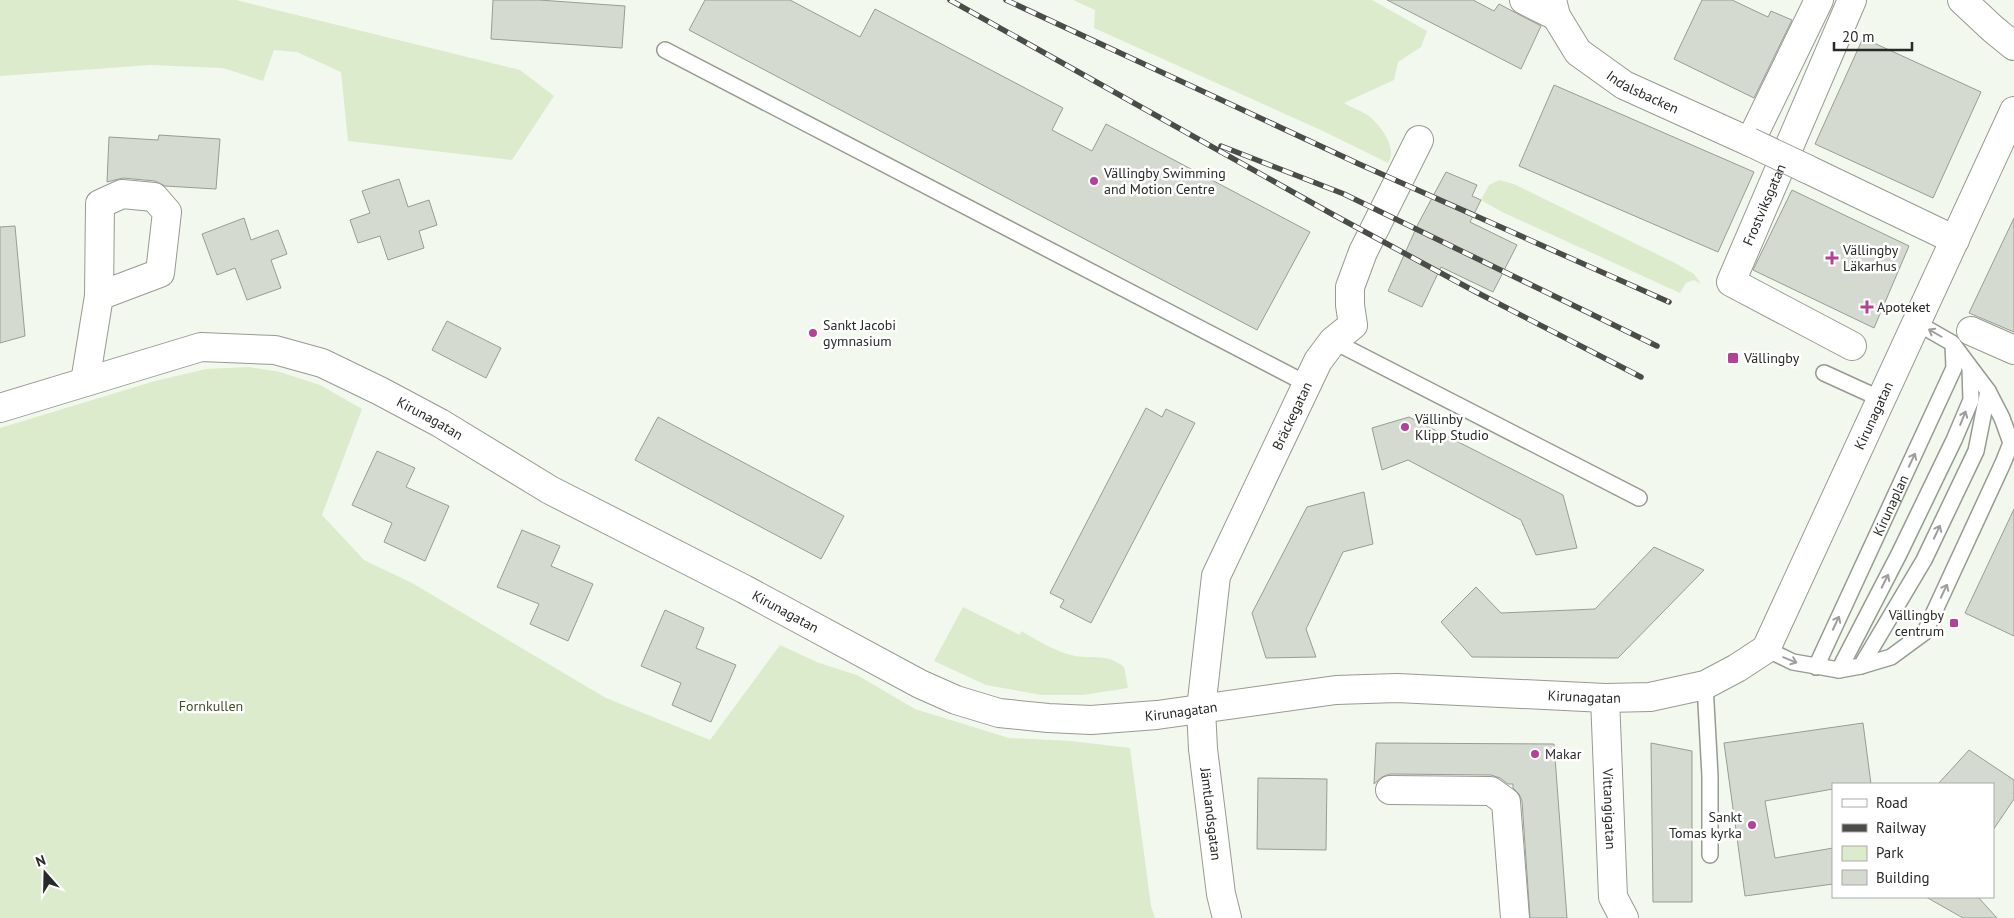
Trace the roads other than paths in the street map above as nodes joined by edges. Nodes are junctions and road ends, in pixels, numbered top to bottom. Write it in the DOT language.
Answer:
graph roads {
  1 [pos="1524,0"];
  2 [pos="1819,0"];
  3 [pos="1852,0"];
  4 [pos="1962,0"];
  5 [pos="1554,8"];
  6 [pos="2014,46"];
  7 [pos="665,50"];
  8 [pos="2014,111"];
  9 [pos="1419,140"];
  10 [pos="1750,142"];
  11 [pos="1955,240"];
  12 [pos="99,296"];
  13 [pos="1917,323"];
  14 [pos="1962,337"];
  15 [pos="1333,341"];
  16 [pos="1852,346"];
  17 [pos="2014,350"];
  18 [pos="1970,368"];
  19 [pos="1824,373"];
  20 [pos="85,382"];
  21 [pos="1307,384"];
  22 [pos="1988,391"];
  23 [pos="1881,399"];
  24 [pos="0,408"];
  25 [pos="1638,498"];
  26 [pos="1766,649"];
  27 [pos="1861,666"];
  28 [pos="1816,667"];
  29 [pos="1839,670"];
  30 [pos="1705,685"];
  31 [pos="1605,698"];
  32 [pos="1201,709"];
  33 [pos="1390,790"];
  34 [pos="1710,855"];
  35 [pos="1227,918"];
  36 [pos="1515,918"];
  37 [pos="1624,918"];
  1 -- 5 [label="street, Indalsbacken"];
  2 -- 10 [label="street"];
  3 -- 16 [label="street, Frostviksgatan"];
  4 -- 6 [label="street"];
  5 -- 10 [label="street, Indalsbacken"];
  7 -- 21 [label="lane"];
  8 -- 11 [label="street, Kirunagatan"];
  9 -- 15 [label="street, Bräckegatan"];
  10 -- 11 [label="street, Indalsbacken, bridge"];
  11 -- 13 [label="street, Kirunagatan"];
  12 -- 20 [label="street"];
  14 -- 13 [label="lane, one-way"];
  13 -- 23 [label="street, Kirunagatan"];
  14 -- 17 [label="street"];
  14 -- 18 [label="lane"];
  28 -- 14 [label="lane, Kirunaplan, one-way"];
  15 -- 21 [label="street, Bräckegatan"];
  15 -- 25 [label="lane"];
  18 -- 22 [label="lane"];
  29 -- 18 [label="lane, Kirunaplan, one-way"];
  19 -- 23 [label="lane"];
  20 -- 24 [label="street, Kirunagatan"];
  20 -- 32 [label="street, Kirunagatan"];
  21 -- 32 [label="street, Bräckegatan"];
  27 -- 22 [label="lane, one-way"];
  27 -- 22 [label="lane, one-way"];
  23 -- 26 [label="street, Kirunagatan"];
  26 -- 28 [label="lane, one-way"];
  26 -- 30 [label="street, Kirunagatan"];
  27 -- 29 [label="lane"];
  28 -- 29 [label="lane"];
  30 -- 31 [label="street, Kirunagatan"];
  30 -- 34 [label="lane"];
  31 -- 32 [label="street, Kirunagatan"];
  31 -- 37 [label="street, Vittangigatan"];
  32 -- 35 [label="street, Jämtlandsgatan"];
  33 -- 36 [label="street"];
}
